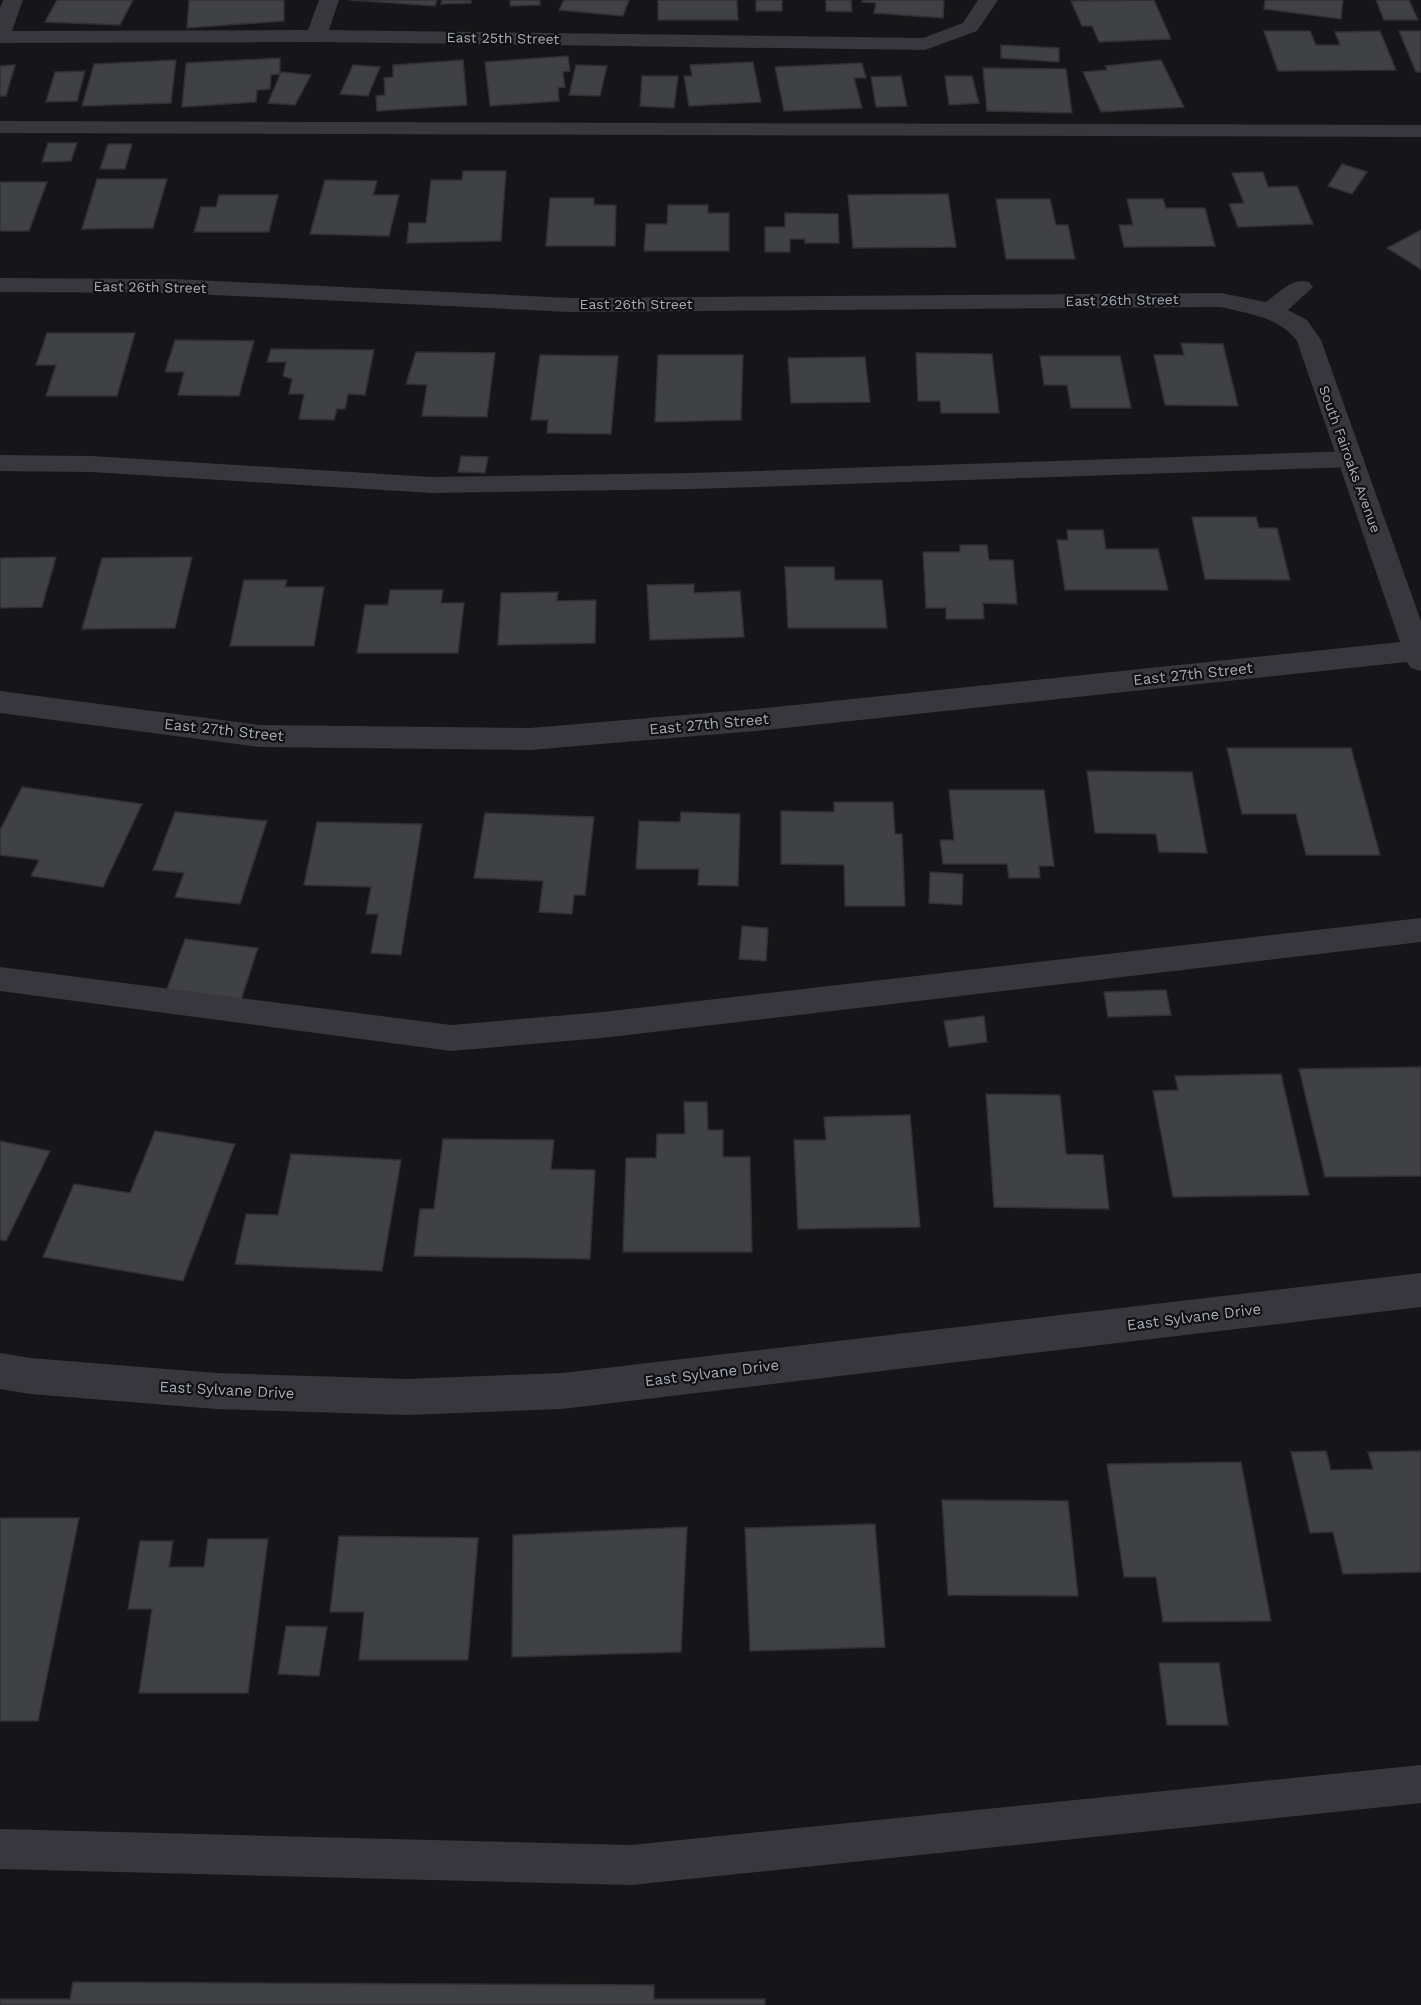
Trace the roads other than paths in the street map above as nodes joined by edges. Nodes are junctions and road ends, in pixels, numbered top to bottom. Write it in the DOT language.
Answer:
graph roads {
  1 [pos="13,0"];
  2 [pos="329,0"];
  3 [pos="988,0"];
  4 [pos="316,36"];
  5 [pos="0,37"];
  6 [pos="0,127"];
  7 [pos="1421,131"];
  8 [pos="0,285"];
  9 [pos="1301,287"];
  10 [pos="1271,311"];
  11 [pos="1352,459"];
  12 [pos="0,463"];
  13 [pos="1419,656"];
  14 [pos="0,702"];
  15 [pos="1421,930"];
  16 [pos="0,979"];
  17 [pos="1421,1290"];
  18 [pos="0,1371"];
  19 [pos="1421,1784"];
  20 [pos="0,1849"];
  1 -- 5 [label="street"];
  2 -- 4 [label="street"];
  3 -- 4 [label="street, East 25th Street"];
  4 -- 5 [label="street, East 25th Street"];
  6 -- 7 [label="lane"];
  8 -- 10 [label="street, East 26th Street"];
  9 -- 10 [label="street"];
  10 -- 11 [label="street, South Fairoaks Avenue"];
  11 -- 12 [label="lane"];
  11 -- 13 [label="street, South Fairoaks Avenue"];
  13 -- 14 [label="street, East 27th Street"];
  15 -- 16 [label="lane"];
  17 -- 18 [label="street, East Sylvane Drive"];
  19 -- 20 [label="lane"];
}
